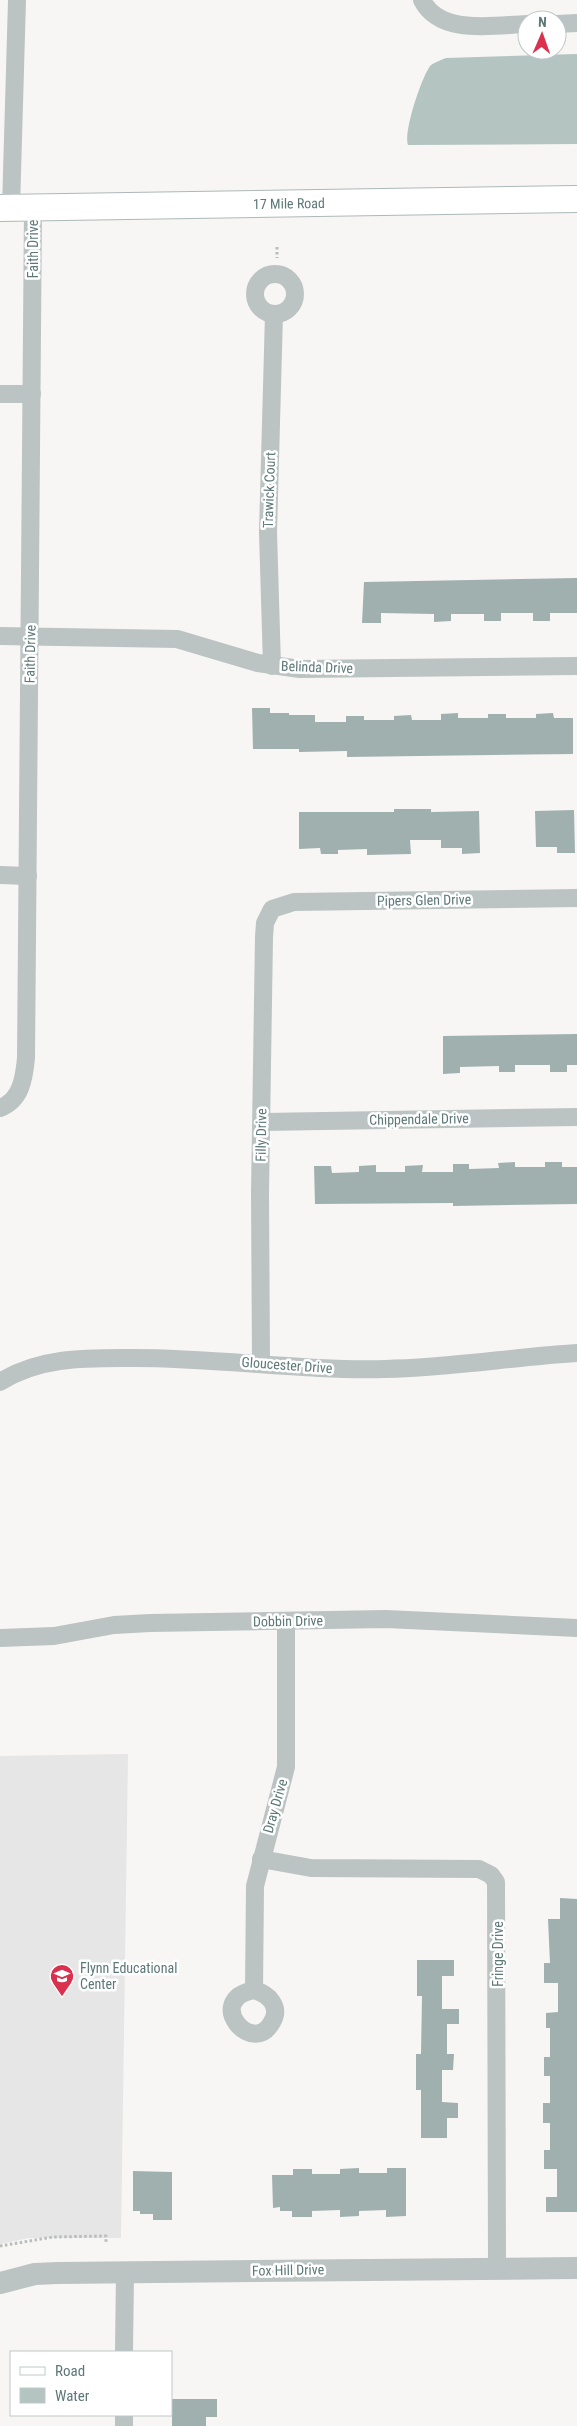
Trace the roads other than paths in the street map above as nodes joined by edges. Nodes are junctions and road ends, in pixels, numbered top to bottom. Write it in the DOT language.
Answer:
graph roads {
  1 [pos="17,0"];
  2 [pos="423,3"];
  3 [pos="517,24"];
  4 [pos="577,199"];
  5 [pos="15,208"];
  6 [pos="274,314"];
  7 [pos="0,394"];
  8 [pos="32,394"];
  9 [pos="0,636"];
  10 [pos="31,637"];
  11 [pos="272,666"];
  12 [pos="577,666"];
  13 [pos="0,875"];
  14 [pos="28,876"];
  15 [pos="577,898"];
  16 [pos="272,909"];
  17 [pos="0,1108"];
  18 [pos="577,1117"];
  19 [pos="262,1122"];
  20 [pos="577,1353"];
  21 [pos="261,1363"];
  22 [pos="0,1382"];
  23 [pos="286,1621"];
  24 [pos="577,1628"];
  25 [pos="0,1638"];
  26 [pos="260,1859"];
  27 [pos="254,1990"];
  28 [pos="497,2268"];
  29 [pos="577,2268"];
  30 [pos="125,2273"];
  31 [pos="0,2282"];
  32 [pos="124,2351"];
  1 -- 5 [label="street, Faith Drive"];
  2 -- 3 [label="street"];
  4 -- 5 [label="main road, 17 Mile Road"];
  5 -- 8 [label="street, Faith Drive"];
  6 -- 11 [label="street, Trawick Court"];
  7 -- 8 [label="street"];
  8 -- 10 [label="street, Faith Drive"];
  9 -- 10 [label="street, Belinda Drive"];
  10 -- 11 [label="street, Belinda Drive"];
  10 -- 14 [label="street, Faith Drive"];
  11 -- 12 [label="street, Belinda Drive"];
  13 -- 14 [label="street"];
  14 -- 17 [label="street, Faith Drive"];
  15 -- 16 [label="street, Pipers Glen Drive"];
  16 -- 19 [label="street, Filly Drive"];
  18 -- 19 [label="street, Chippendale Drive"];
  19 -- 21 [label="street, Filly Drive"];
  20 -- 21 [label="street, Gloucester Drive"];
  21 -- 22 [label="street, Gloucester Drive"];
  23 -- 24 [label="street, Dobbin Drive"];
  23 -- 25 [label="street, Dobbin Drive"];
  23 -- 26 [label="street, Dray Drive"];
  26 -- 27 [label="street, Dray Drive"];
  26 -- 28 [label="street, Fringe Drive"];
  28 -- 29 [label="street, Fox Hill Drive"];
  28 -- 30 [label="street, Fox Hill Drive"];
  30 -- 31 [label="street, Fox Hill Drive"];
  30 -- 32 [label="street"];
}
